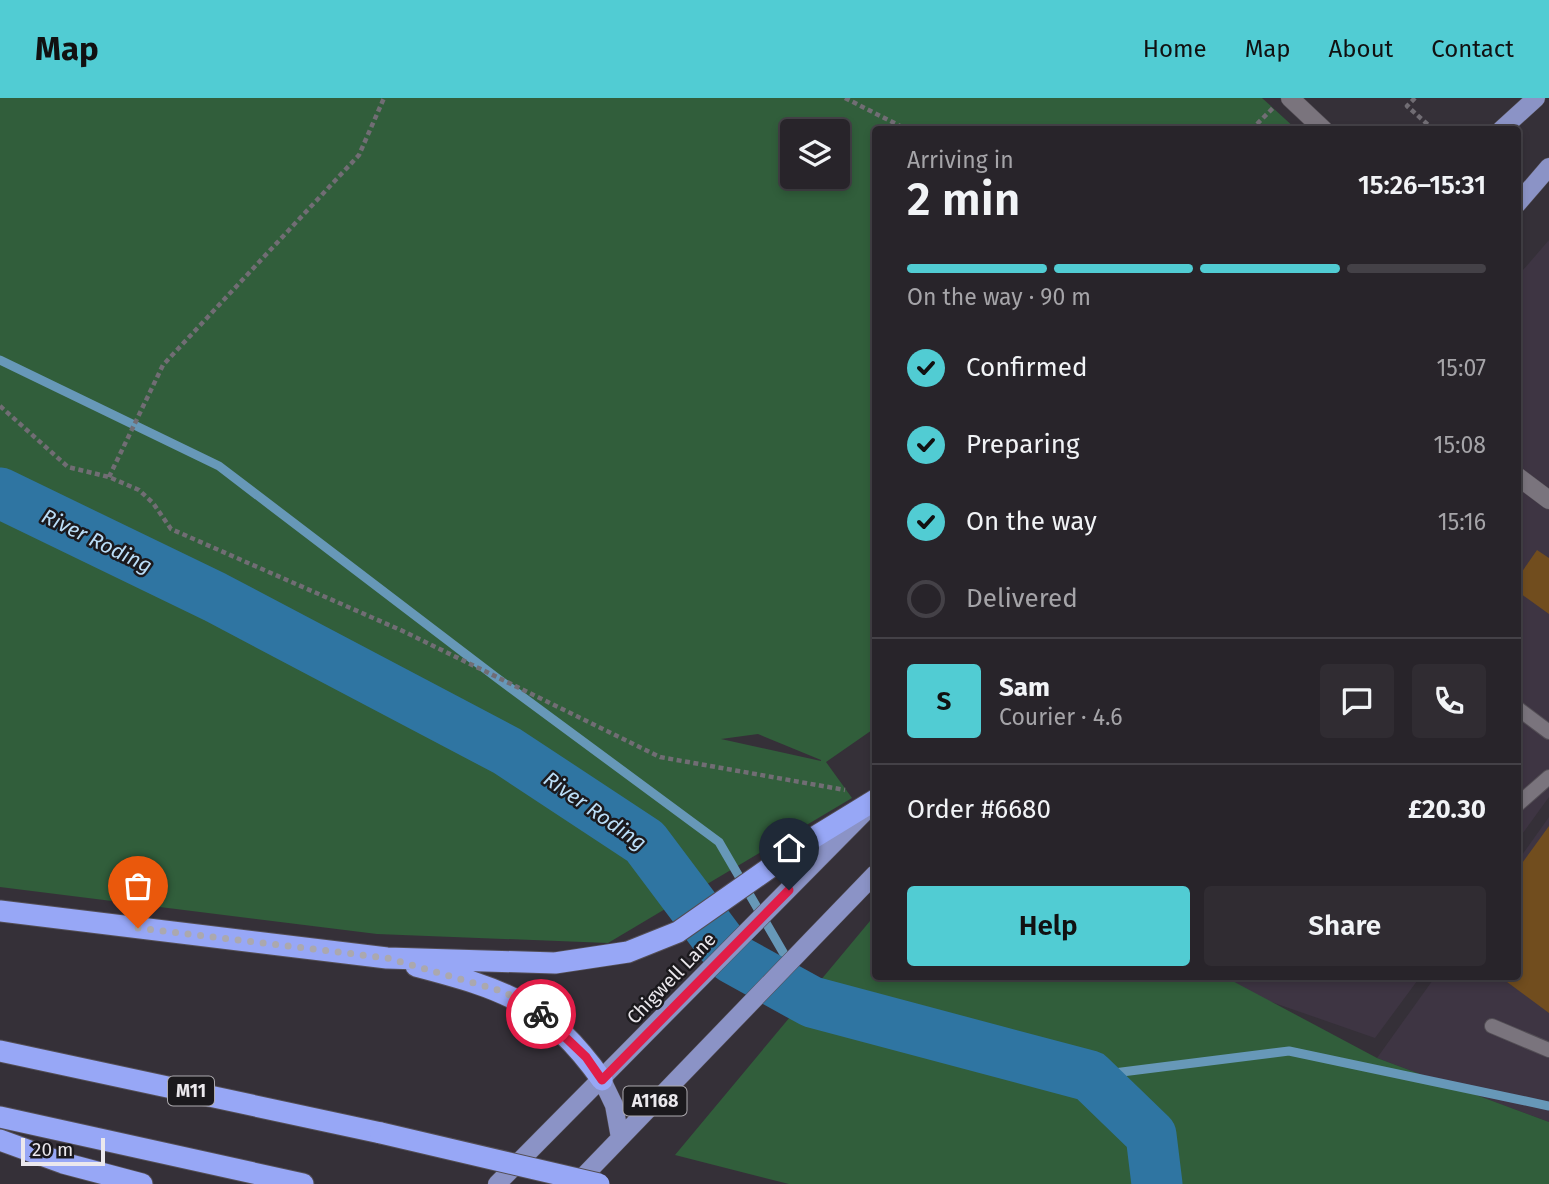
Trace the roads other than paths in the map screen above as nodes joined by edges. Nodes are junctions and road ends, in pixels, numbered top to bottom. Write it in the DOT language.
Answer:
graph roads {
  1 [pos="1536,98"];
  2 [pos="1284,100"];
  3 [pos="1319,126"];
  4 [pos="1505,126"];
  5 [pos="1544,173"];
  6 [pos="1521,190"];
  7 [pos="1521,199"];
  8 [pos="1521,479"];
  9 [pos="1549,500"];
  10 [pos="1521,711"];
  11 [pos="1549,732"];
  12 [pos="1549,777"];
  13 [pos="1521,802"];
  14 [pos="872,803"];
  15 [pos="872,804"];
  16 [pos="872,877"];
  17 [pos="0,911"];
  18 [pos="387,958"];
  19 [pos="1492,1026"];
  20 [pos="1549,1050"];
  21 [pos="0,1051"];
  22 [pos="602,1080"];
  23 [pos="0,1117"];
  24 [pos="620,1138"];
  25 [pos="0,1140"];
  26 [pos="142,1184"];
  27 [pos="303,1184"];
  28 [pos="497,1184"];
  29 [pos="576,1184"];
  30 [pos="599,1184"];
  1 -- 4 [label="main road"];
  2 -- 3 [label="street"];
  5 -- 6 [label="street"];
  5 -- 7 [label="main road"];
  8 -- 9 [label="street"];
  10 -- 11 [label="lane"];
  12 -- 13 [label="lane"];
  14 -- 18 [label="highway"];
  15 -- 22 [label="main road, Chigwell Lane / A1168"];
  16 -- 24 [label="main road, A1168"];
  17 -- 18 [label="highway"];
  18 -- 22 [label="highway"];
  19 -- 20 [label="lane"];
  21 -- 30 [label="highway, M11, bridge"];
  22 -- 24 [label="main road"];
  22 -- 28 [label="main road, Chigwell Lane / A1168"];
  23 -- 27 [label="highway"];
  24 -- 29 [label="main road, A1168"];
  25 -- 26 [label="highway"];
}
